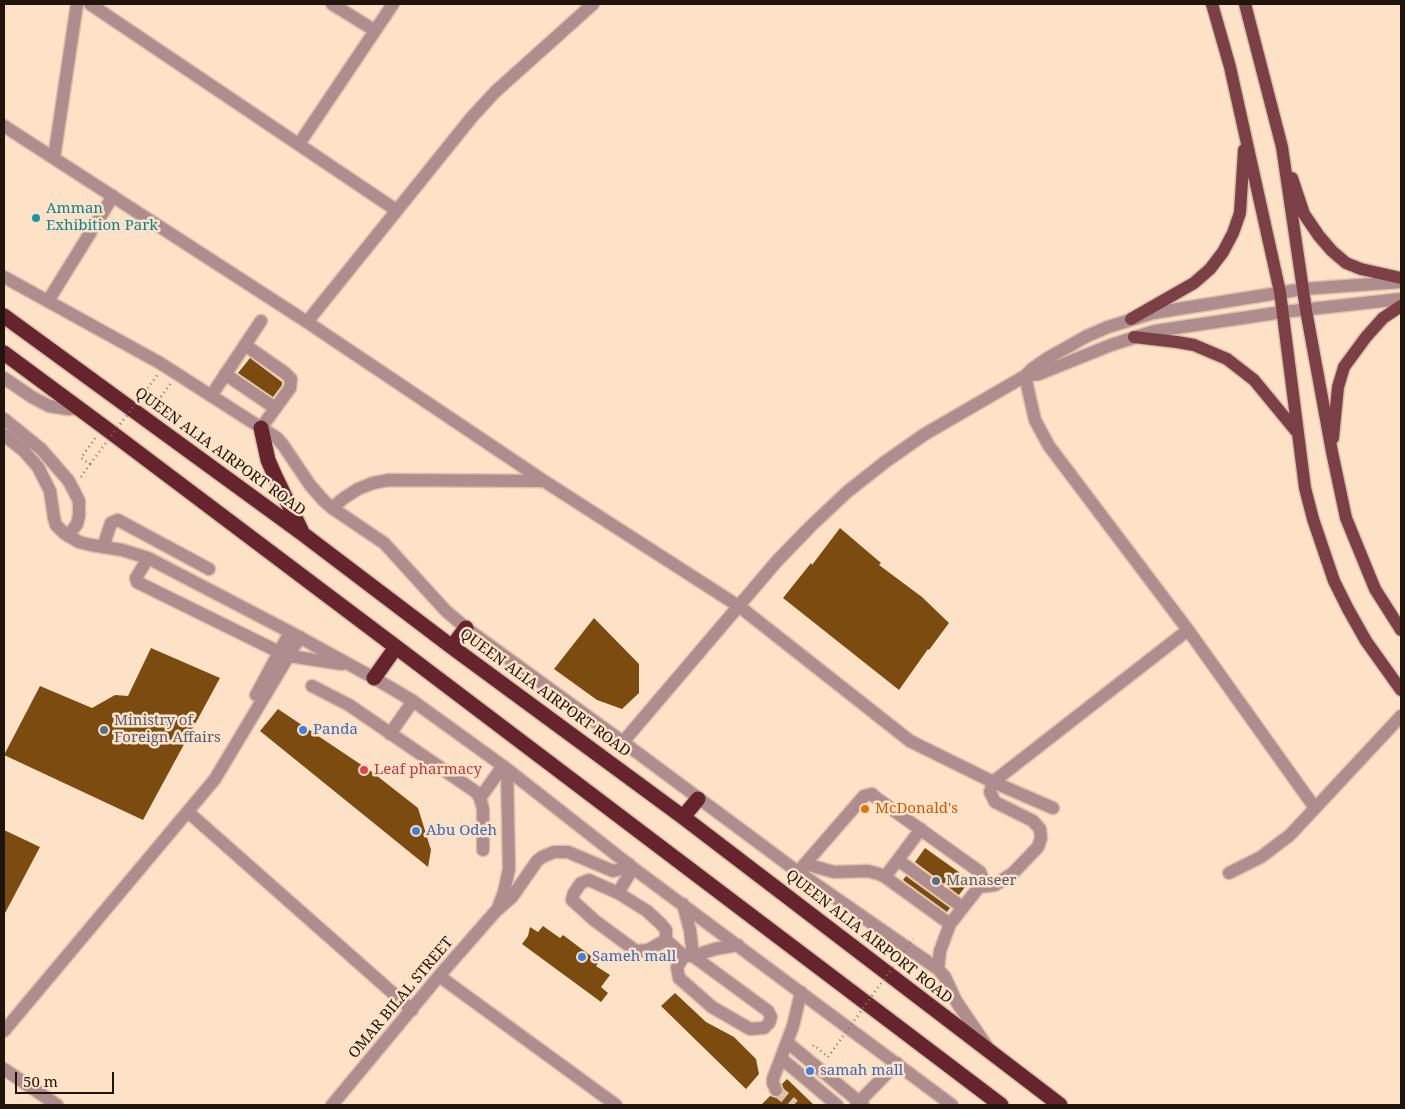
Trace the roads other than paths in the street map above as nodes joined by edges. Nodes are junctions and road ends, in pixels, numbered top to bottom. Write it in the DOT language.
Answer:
graph roads {
  1 [pos="77,4"];
  2 [pos="90,4"];
  3 [pos="332,4"];
  4 [pos="393,4"];
  5 [pos="593,4"];
  6 [pos="1212,4"];
  7 [pos="1245,4"];
  8 [pos="374,30"];
  9 [pos="4,126"];
  10 [pos="1244,128"];
  11 [pos="298,144"];
  12 [pos="1282,147"];
  13 [pos="54,158"];
  14 [pos="113,196"];
  15 [pos="396,210"];
  16 [pos="4,277"];
  17 [pos="1401,278"];
  18 [pos="1401,282"];
  19 [pos="1303,289"];
  20 [pos="1280,292"];
  21 [pos="1401,299"];
  22 [pos="48,301"];
  23 [pos="1401,306"];
  24 [pos="1306,310"];
  25 [pos="1283,312"];
  26 [pos="4,316"];
  27 [pos="1131,319"];
  28 [pos="261,321"];
  29 [pos="307,322"];
  30 [pos="1134,337"];
  31 [pos="245,345"];
  32 [pos="4,353"];
  33 [pos="225,374"];
  34 [pos="1025,376"];
  35 [pos="4,378"];
  36 [pos="211,396"];
  37 [pos="78,408"];
  38 [pos="275,408"];
  39 [pos="4,419"];
  40 [pos="261,428"];
  41 [pos="1296,431"];
  42 [pos="4,435"];
  43 [pos="1332,452"];
  44 [pos="544,480"];
  45 [pos="332,508"];
  46 [pos="143,533"];
  47 [pos="303,534"];
  48 [pos="68,536"];
  49 [pos="104,547"];
  50 [pos="133,553"];
  51 [pos="148,558"];
  52 [pos="209,569"];
  53 [pos="740,607"];
  54 [pos="466,628"];
  55 [pos="1188,630"];
  56 [pos="1401,630"];
  57 [pos="295,635"];
  58 [pos="396,646"];
  59 [pos="452,647"];
  60 [pos="284,654"];
  61 [pos="352,666"];
  62 [pos="374,678"];
  63 [pos="312,686"];
  64 [pos="1401,690"];
  65 [pos="413,701"];
  66 [pos="1401,716"];
  67 [pos="390,734"];
  68 [pos="623,742"];
  69 [pos="505,768"];
  70 [pos="993,782"];
  71 [pos="480,798"];
  72 [pos="698,799"];
  73 [pos="1053,808"];
  74 [pos="1315,808"];
  75 [pos="188,812"];
  76 [pos="683,817"];
  77 [pos="922,829"];
  78 [pos="483,850"];
  79 [pos="898,860"];
  80 [pos="631,866"];
  81 [pos="802,868"];
  82 [pos="1229,873"];
  83 [pos="885,877"];
  84 [pos="979,887"];
  85 [pos="618,893"];
  86 [pos="683,904"];
  87 [pos="962,907"];
  88 [pos="495,912"];
  89 [pos="950,924"];
  90 [pos="666,940"];
  91 [pos="738,945"];
  92 [pos="688,956"];
  93 [pos="938,969"];
  94 [pos="439,976"];
  95 [pos="801,992"];
  96 [pos="412,1010"];
  97 [pos="4,1032"];
  98 [pos="788,1043"];
  99 [pos="994,1056"];
  100 [pos="782,1059"];
  101 [pos="897,1063"];
  102 [pos="4,1068"];
  103 [pos="776,1090"];
  104 [pos="859,1104"];
  105 [pos="57,1105"];
  106 [pos="332,1105"];
  107 [pos="616,1105"];
  108 [pos="838,1105"];
  109 [pos="952,1105"];
  110 [pos="1001,1105"];
  111 [pos="1060,1105"];
  1 -- 13 [label="street"];
  2 -- 11 [label="street"];
  3 -- 8 [label="street"];
  4 -- 8 [label="street"];
  5 -- 15 [label="street"];
  6 -- 10 [label="main road"];
  7 -- 12 [label="main road"];
  8 -- 11 [label="street"];
  9 -- 13 [label="street"];
  10 -- 20 [label="main road"];
  10 -- 27 [label="main road"];
  11 -- 15 [label="street"];
  12 -- 17 [label="main road"];
  12 -- 19 [label="main road"];
  13 -- 14 [label="street"];
  14 -- 22 [label="street"];
  14 -- 29 [label="street"];
  15 -- 29 [label="street"];
  16 -- 22 [label="street"];
  18 -- 19 [label="street"];
  19 -- 20 [label="street"];
  19 -- 24 [label="main road"];
  20 -- 25 [label="main road"];
  20 -- 27 [label="street"];
  21 -- 24 [label="street"];
  22 -- 36 [label="street"];
  23 -- 43 [label="main road"];
  24 -- 25 [label="street"];
  24 -- 43 [label="main road"];
  25 -- 30 [label="street"];
  25 -- 41 [label="main road"];
  26 -- 47 [label="highway, QUEEN ALIA AIRPORT ROAD"];
  27 -- 34 [label="street"];
  28 -- 31 [label="street"];
  29 -- 44 [label="street"];
  30 -- 34 [label="street"];
  30 -- 41 [label="main road"];
  31 -- 33 [label="street"];
  31 -- 38 [label="street"];
  32 -- 37 [label="highway"];
  33 -- 36 [label="street"];
  33 -- 38 [label="street"];
  34 -- 53 [label="street"];
  34 -- 55 [label="street"];
  35 -- 37 [label="street"];
  36 -- 40 [label="street"];
  37 -- 58 [label="highway"];
  38 -- 40 [label="street"];
  39 -- 48 [label="street"];
  40 -- 45 [label="street"];
  40 -- 47 [label="highway"];
  41 -- 64 [label="main road"];
  42 -- 48 [label="street"];
  43 -- 56 [label="main road"];
  44 -- 45 [label="street"];
  44 -- 53 [label="street"];
  45 -- 54 [label="street"];
  46 -- 49 [label="street"];
  46 -- 50 [label="street"];
  46 -- 52 [label="street"];
  47 -- 59 [label="highway, QUEEN ALIA AIRPORT ROAD"];
  48 -- 49 [label="street"];
  49 -- 50 [label="street"];
  50 -- 51 [label="street"];
  51 -- 57 [label="street"];
  51 -- 60 [label="street"];
  53 -- 68 [label="street"];
  53 -- 70 [label="street"];
  54 -- 59 [label="highway"];
  54 -- 68 [label="street"];
  55 -- 70 [label="street"];
  55 -- 74 [label="street"];
  57 -- 60 [label="street"];
  57 -- 61 [label="street"];
  58 -- 62 [label="highway"];
  58 -- 110 [label="highway"];
  59 -- 76 [label="highway, QUEEN ALIA AIRPORT ROAD"];
  60 -- 61 [label="street"];
  60 -- 75 [label="street"];
  61 -- 62 [label="street"];
  62 -- 65 [label="street"];
  63 -- 67 [label="street"];
  65 -- 67 [label="street"];
  65 -- 69 [label="street"];
  66 -- 74 [label="street"];
  67 -- 71 [label="street"];
  68 -- 72 [label="street"];
  69 -- 71 [label="street"];
  69 -- 80 [label="street"];
  69 -- 88 [label="street, OMAR BILAL STREET"];
  70 -- 73 [label="street"];
  70 -- 84 [label="street"];
  71 -- 78 [label="street"];
  72 -- 76 [label="highway"];
  72 -- 81 [label="street"];
  74 -- 82 [label="street"];
  75 -- 96 [label="street"];
  75 -- 97 [label="street"];
  76 -- 99 [label="highway, QUEEN ALIA AIRPORT ROAD"];
  77 -- 79 [label="street"];
  77 -- 81 [label="street"];
  77 -- 84 [label="street"];
  79 -- 83 [label="street"];
  79 -- 87 [label="street"];
  80 -- 85 [label="street"];
  80 -- 86 [label="street"];
  80 -- 88 [label="street, OMAR BILAL STREET"];
  81 -- 83 [label="street"];
  81 -- 93 [label="street"];
  83 -- 89 [label="street"];
  84 -- 87 [label="street"];
  85 -- 90 [label="street"];
  85 -- 90 [label="street"];
  86 -- 91 [label="street"];
  86 -- 92 [label="street"];
  87 -- 89 [label="street"];
  88 -- 94 [label="street, OMAR BILAL STREET"];
  89 -- 93 [label="street"];
  90 -- 92 [label="street"];
  91 -- 92 [label="street"];
  91 -- 95 [label="street"];
  92 -- 92 [label="street"];
  93 -- 99 [label="street"];
  94 -- 96 [label="street, OMAR BILAL STREET"];
  94 -- 107 [label="street"];
  95 -- 98 [label="street"];
  95 -- 101 [label="street"];
  96 -- 106 [label="street, OMAR BILAL STREET"];
  98 -- 100 [label="street"];
  98 -- 104 [label="street"];
  99 -- 111 [label="highway, QUEEN ALIA AIRPORT ROAD"];
  100 -- 103 [label="street"];
  100 -- 108 [label="street"];
  101 -- 104 [label="street"];
  101 -- 109 [label="street"];
  102 -- 105 [label="street"];
}
